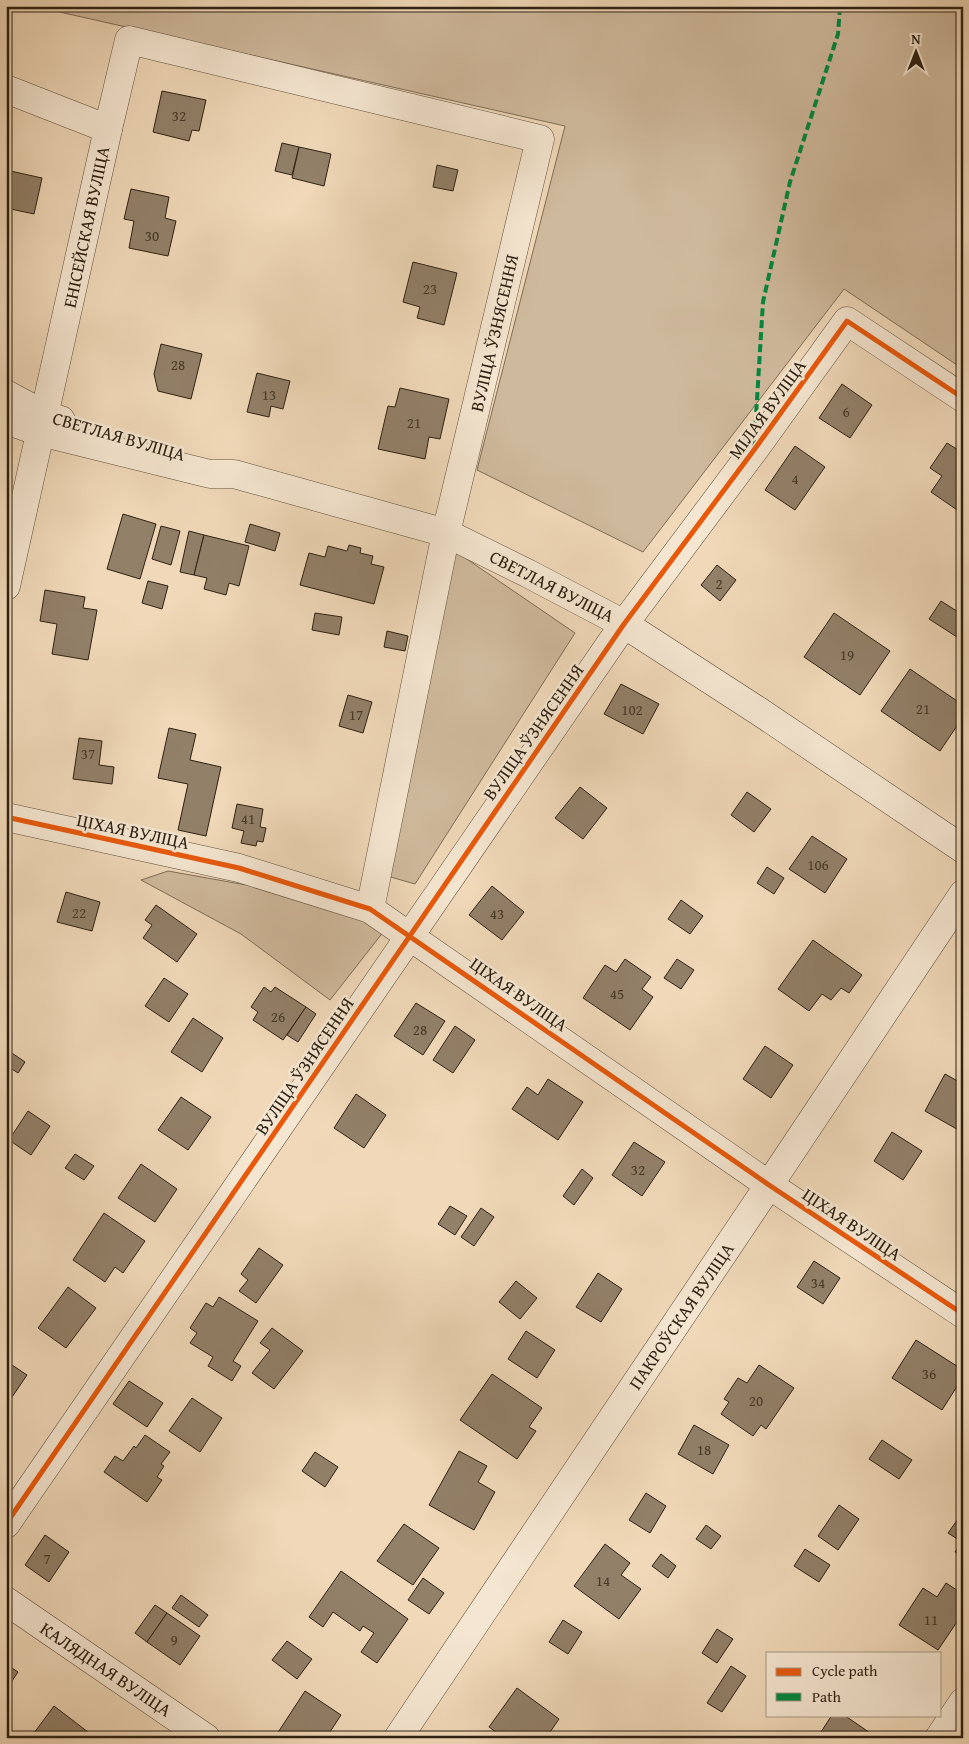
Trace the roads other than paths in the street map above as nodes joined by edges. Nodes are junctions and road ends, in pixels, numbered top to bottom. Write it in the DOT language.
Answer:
graph roads {
  1 [pos="6,90"];
  2 [pos="108,129"];
  3 [pos="540,140"];
  4 [pos="6,394"];
  5 [pos="963,398"];
  6 [pos="6,420"];
  7 [pos="43,423"];
  8 [pos="446,533"];
  9 [pos="6,586"];
  10 [pos="624,624"];
  11 [pos="6,817"];
  12 [pos="963,850"];
  13 [pos="963,894"];
  14 [pos="370,909"];
  15 [pos="410,935"];
  16 [pos="769,1185"];
  17 [pos="963,1314"];
  18 [pos="6,1524"];
  19 [pos="6,1601"];
  20 [pos="963,1702"];
  21 [pos="206,1738"];
  22 [pos="398,1738"];
  23 [pos="938,1738"];
  1 -- 2 [label="street"];
  2 -- 3 [label="street, ЕНІСЕЙСКАЯ ВУЛІЦА"];
  2 -- 7 [label="street, ЕНІСЕЙСКАЯ ВУЛІЦА"];
  3 -- 8 [label="street, ВУЛІЦА ЎЗНЯСЕННЯ"];
  4 -- 7 [label="street, СВЕТЛАЯ ВУЛІЦА"];
  5 -- 10 [label="street, МІЛАЯ ВУЛІЦА"];
  6 -- 7 [label="street, СВЕТЛАЯ ВУЛІЦА"];
  7 -- 8 [label="street, СВЕТЛАЯ ВУЛІЦА"];
  7 -- 9 [label="street, ЕНІСЕЙСКАЯ ВУЛІЦА"];
  8 -- 10 [label="street, СВЕТЛАЯ ВУЛІЦА"];
  8 -- 14 [label="street, ВУЛІЦА ЎЗНЯСЕННЯ"];
  10 -- 12 [label="street, СВЕТЛАЯ ВУЛІЦА"];
  10 -- 15 [label="street, ВУЛІЦА ЎЗНЯСЕННЯ"];
  11 -- 14 [label="street, ЦІХАЯ ВУЛІЦА"];
  13 -- 16 [label="street, ПАКРОЎСКАЯ ВУЛІЦА"];
  14 -- 15 [label="street, ЦІХАЯ ВУЛІЦА"];
  15 -- 16 [label="street, ЦІХАЯ ВУЛІЦА"];
  15 -- 18 [label="street, ВУЛІЦА ЎЗНЯСЕННЯ"];
  16 -- 17 [label="street, ЦІХАЯ ВУЛІЦА"];
  16 -- 22 [label="street, ПАКРОЎСКАЯ ВУЛІЦА"];
  19 -- 21 [label="street, КАЛЯДНАЯ ВУЛІЦА"];
  20 -- 23 [label="street"];
}
